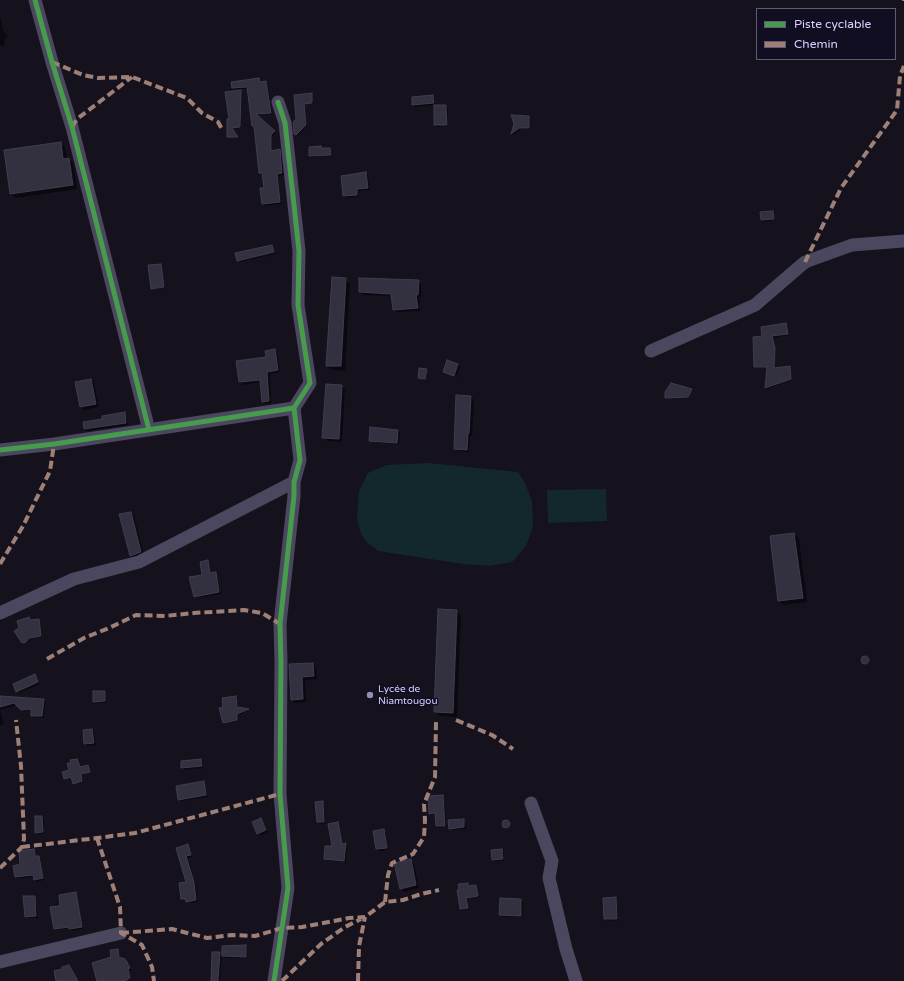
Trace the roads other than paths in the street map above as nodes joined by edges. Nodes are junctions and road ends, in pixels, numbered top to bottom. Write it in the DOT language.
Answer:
graph roads {
  1 [pos="35,0"];
  2 [pos="278,102"];
  3 [pos="904,241"];
  4 [pos="652,351"];
  5 [pos="294,408"];
  6 [pos="149,430"];
  7 [pos="0,450"];
  8 [pos="294,482"];
  9 [pos="0,613"];
  10 [pos="531,803"];
  11 [pos="121,933"];
  12 [pos="0,962"];
  13 [pos="274,981"];
  14 [pos="576,981"];
  1 -- 6 [label="street"];
  2 -- 5 [label="street"];
  3 -- 4 [label="street"];
  5 -- 6 [label="street"];
  5 -- 8 [label="street"];
  6 -- 7 [label="street"];
  8 -- 9 [label="street"];
  8 -- 13 [label="street"];
  10 -- 14 [label="street"];
  11 -- 12 [label="street"];
}
